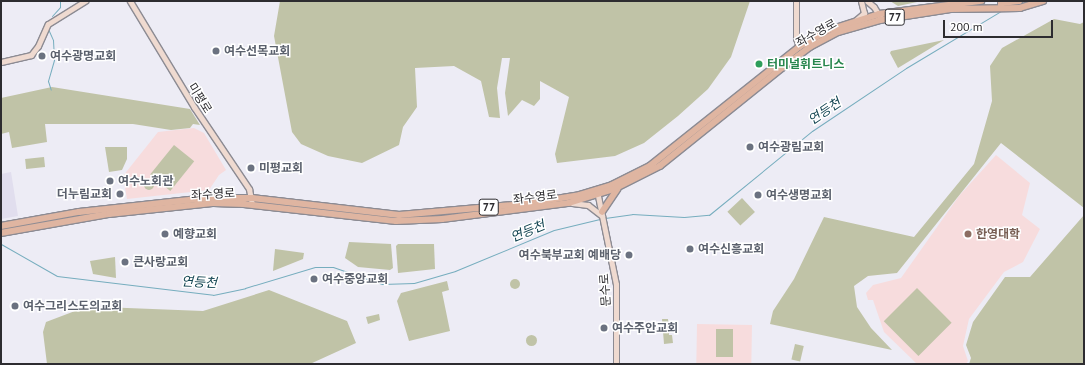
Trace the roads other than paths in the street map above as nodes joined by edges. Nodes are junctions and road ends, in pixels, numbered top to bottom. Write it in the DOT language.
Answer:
graph roads {
  1 [pos="85,1"];
  2 [pos="130,1"];
  3 [pos="796,1"];
  4 [pos="861,1"];
  5 [pos="867,1"];
  6 [pos="974,1"];
  7 [pos="981,1"];
  8 [pos="1019,1"];
  9 [pos="1043,1"];
  10 [pos="957,2"];
  11 [pos="969,8"];
  12 [pos="1001,8"];
  13 [pos="879,17"];
  14 [pos="838,26"];
  15 [pos="799,47"];
  16 [pos="1,62"];
  17 [pos="781,66"];
  18 [pos="615,187"];
  19 [pos="597,192"];
  20 [pos="225,200"];
  21 [pos="252,201"];
  22 [pos="569,203"];
  23 [pos="602,215"];
  24 [pos="46,217"];
  25 [pos="420,217"];
  26 [pos="13,223"];
  27 [pos="48,224"];
  28 [pos="1,226"];
  29 [pos="14,230"];
  30 [pos="1,232"];
  31 [pos="616,364"];
  1 -- 16 [label="street"];
  2 -- 21 [label="street, 미평로"];
  3 -- 15 [label="street"];
  4 -- 14 [label="street"];
  5 -- 13 [label="street"];
  6 -- 7 [label="main road, 좌수영로 / 77"];
  6 -- 10 [label="main road, 좌수영로 / 77"];
  6 -- 11 [label="street"];
  8 -- 12 [label="main road"];
  9 -- 12 [label="main road, 77"];
  10 -- 13 [label="main road, 좌수영로 / 77"];
  11 -- 12 [label="main road, 좌수영로 / 77"];
  11 -- 13 [label="main road, 좌수영로 / 77"];
  13 -- 14 [label="main road, 좌수영로 / 77"];
  13 -- 17 [label="main road, 좌수영로 / 77"];
  14 -- 15 [label="main road, 좌수영로 / 77"];
  15 -- 17 [label="main road, 좌수영로 / 77"];
  17 -- 18 [label="main road, 좌수영로 / 77"];
  18 -- 19 [label="main road, 좌수영로 / 77"];
  18 -- 23 [label="main road"];
  19 -- 22 [label="main road, 좌수영로 / 77"];
  19 -- 23 [label="street"];
  19 -- 25 [label="main road, 좌수영로 / 77"];
  20 -- 21 [label="main road, 좌수영로 / 77"];
  20 -- 24 [label="main road, 좌수영로 / 77"];
  20 -- 27 [label="main road, 좌수영로 / 77"];
  21 -- 25 [label="main road, 좌수영로 / 77"];
  22 -- 23 [label="street"];
  22 -- 25 [label="main road, 좌수영로 / 77"];
  23 -- 31 [label="street, 문수로"];
  24 -- 26 [label="main road, 좌수영로 / 77"];
  24 -- 27 [label="main road"];
  26 -- 28 [label="main road, 좌수영로 / 77"];
  26 -- 29 [label="main road"];
  27 -- 29 [label="main road, 좌수영로 / 77"];
  29 -- 30 [label="main road, 좌수영로 / 77"];
}
